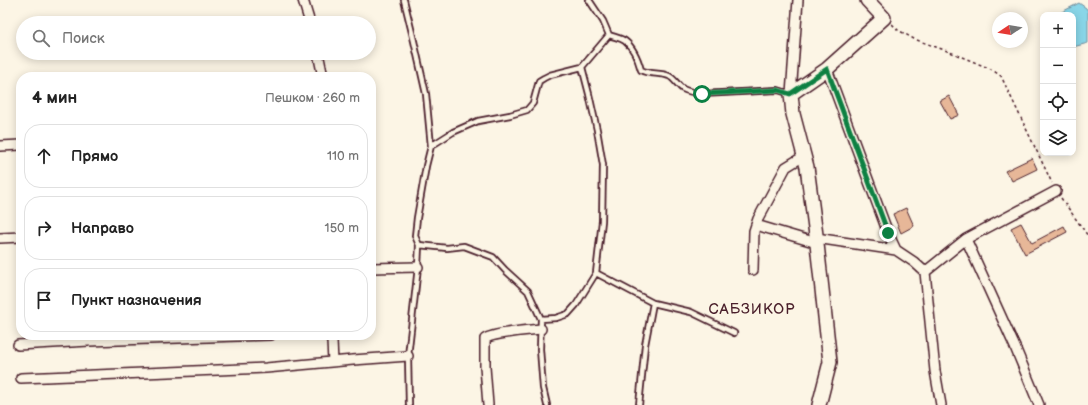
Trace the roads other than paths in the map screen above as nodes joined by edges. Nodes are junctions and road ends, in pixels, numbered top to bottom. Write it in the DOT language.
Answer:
graph roads {
  1 [pos="303,0"];
  2 [pos="404,0"];
  3 [pos="589,0"];
  4 [pos="798,0"];
  5 [pos="867,0"];
  6 [pos="308,16"];
  7 [pos="609,35"];
  8 [pos="319,60"];
  9 [pos="582,67"];
  10 [pos="827,69"];
  11 [pos="321,72"];
  12 [pos="790,94"];
  13 [pos="16,145"];
  14 [pos="0,146"];
  15 [pos="431,146"];
  16 [pos="804,156"];
  17 [pos="1056,191"];
  18 [pos="756,225"];
  19 [pos="16,237"];
  20 [pos="0,238"];
  21 [pos="966,239"];
  22 [pos="816,241"];
  23 [pos="419,245"];
  24 [pos="896,250"];
  25 [pos="418,267"];
  26 [pos="376,268"];
  27 [pos="753,270"];
  28 [pos="925,272"];
  29 [pos="596,273"];
  30 [pos="653,303"];
  31 [pos="541,319"];
  32 [pos="541,329"];
  33 [pos="734,333"];
  34 [pos="125,340"];
  35 [pos="332,340"];
  36 [pos="18,345"];
  37 [pos="408,356"];
  38 [pos="333,362"];
  39 [pos="21,378"];
  40 [pos="409,405"];
  41 [pos="488,405"];
  42 [pos="547,405"];
  43 [pos="639,405"];
  44 [pos="819,405"];
  45 [pos="941,405"];
  46 [pos="1039,405"];
  1 -- 6 [label="street"];
  2 -- 15 [label="lane"];
  3 -- 7 [label="lane"];
  4 -- 12 [label="street"];
  5 -- 10 [label="street"];
  7 -- 9 [label="lane"];
  7 -- 12 [label="lane"];
  8 -- 11 [label="street"];
  9 -- 15 [label="lane"];
  9 -- 29 [label="lane"];
  10 -- 12 [label="street"];
  10 -- 24 [label="street"];
  12 -- 16 [label="street"];
  13 -- 14 [label="street"];
  15 -- 23 [label="lane"];
  16 -- 18 [label="street"];
  16 -- 22 [label="street"];
  17 -- 21 [label="street"];
  18 -- 22 [label="street"];
  18 -- 27 [label="street"];
  19 -- 20 [label="street"];
  21 -- 28 [label="street"];
  21 -- 46 [label="street"];
  22 -- 24 [label="street"];
  22 -- 44 [label="street"];
  23 -- 25 [label="lane"];
  23 -- 31 [label="lane"];
  24 -- 28 [label="street"];
  25 -- 26 [label="street"];
  25 -- 37 [label="lane"];
  28 -- 45 [label="street"];
  29 -- 30 [label="lane"];
  29 -- 31 [label="lane"];
  30 -- 33 [label="lane"];
  30 -- 43 [label="lane"];
  31 -- 32 [label="lane"];
  32 -- 41 [label="street"];
  32 -- 42 [label="lane"];
  34 -- 36 [label="street"];
  35 -- 38 [label="street"];
  37 -- 38 [label="street"];
  37 -- 40 [label="lane"];
  38 -- 39 [label="street"];
}
